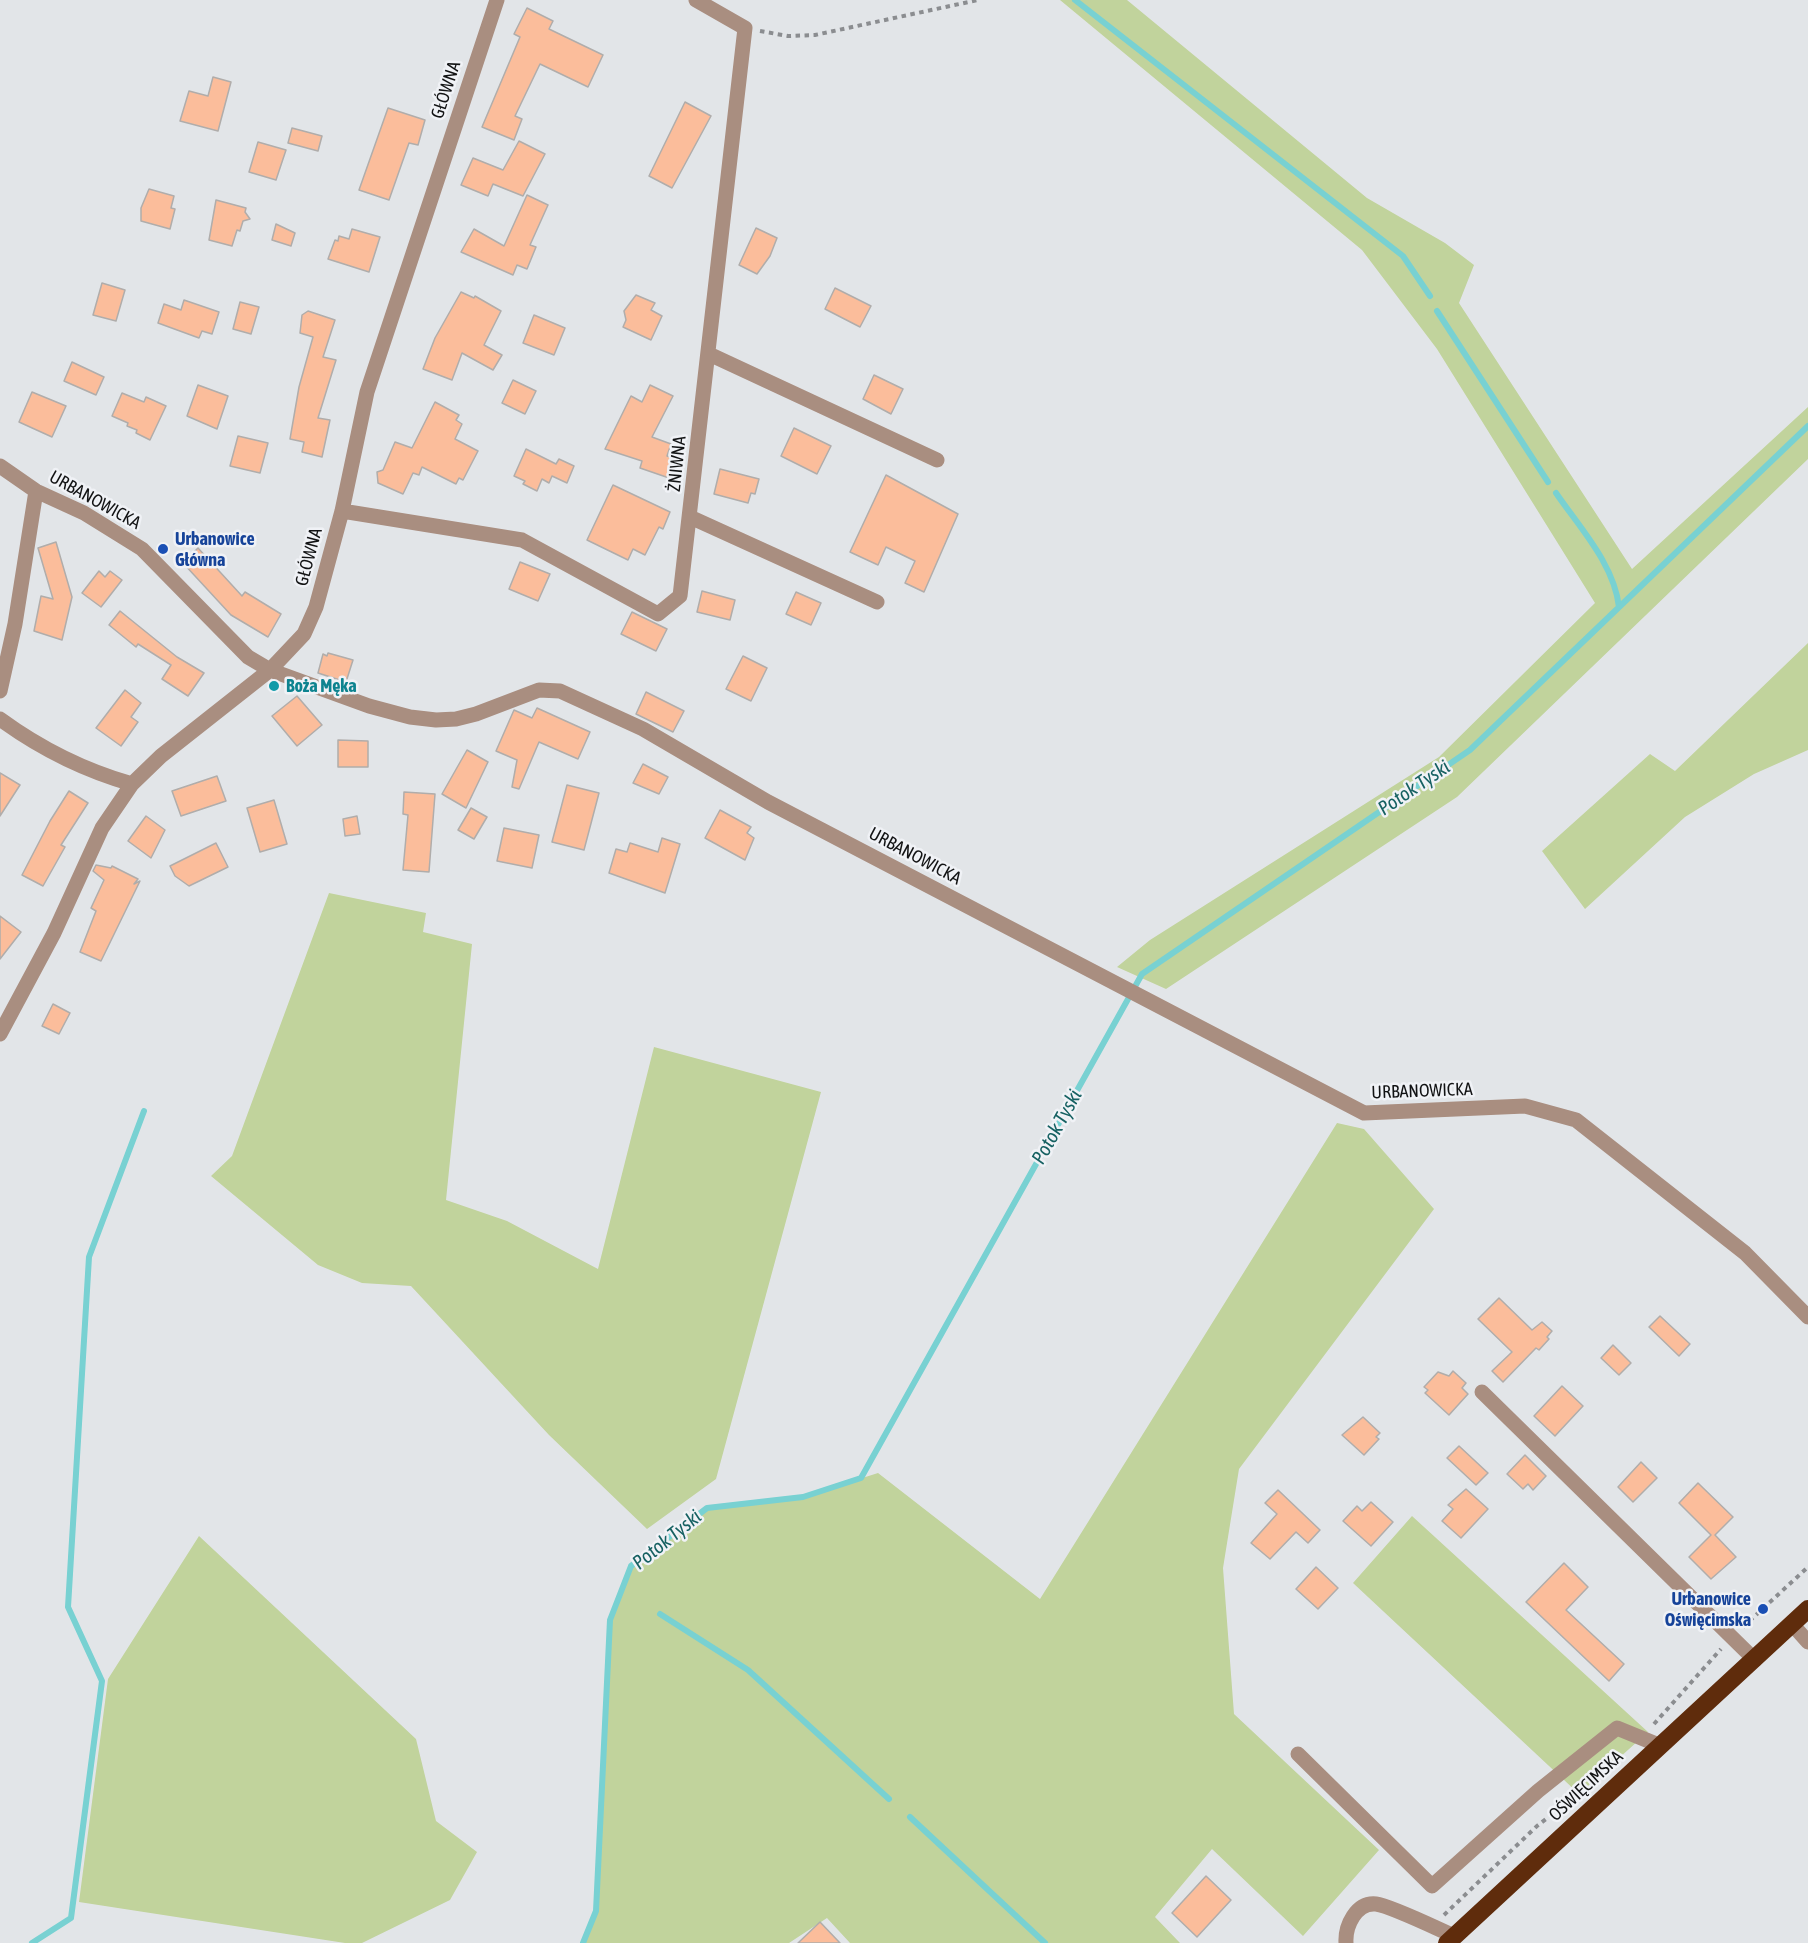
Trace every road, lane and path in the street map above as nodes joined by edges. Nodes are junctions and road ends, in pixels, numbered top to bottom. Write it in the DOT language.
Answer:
graph roads {
  1 [pos="497,0"];
  2 [pos="696,0"];
  3 [pos="978,0"];
  4 [pos="745,28"];
  5 [pos="709,354"];
  6 [pos="937,460"];
  7 [pos="0,466"];
  8 [pos="36,490"];
  9 [pos="342,511"];
  10 [pos="690,517"];
  11 [pos="878,602"];
  12 [pos="270,670"];
  13 [pos="0,691"];
  14 [pos="0,719"];
  15 [pos="132,784"];
  16 [pos="0,1034"];
  17 [pos="1808,1317"];
  18 [pos="1482,1392"];
  19 [pos="1808,1567"];
  20 [pos="1808,1609"];
  21 [pos="1792,1624"];
  22 [pos="1732,1637"];
  23 [pos="1808,1642"];
  24 [pos="1755,1659"];
  25 [pos="1641,1738"];
  26 [pos="1661,1746"];
  27 [pos="1298,1754"];
  28 [pos="1583,1790"];
  29 [pos="1432,1927"];
  30 [pos="1451,1940"];
  31 [pos="1346,1943"];
  1 -- 9 [label="street, GŁÓWNA"];
  2 -- 4 [label="street"];
  3 -- 4 [label="path"];
  4 -- 5 [label="street, ŻNIWNA"];
  5 -- 6 [label="street"];
  5 -- 10 [label="street, ŻNIWNA"];
  7 -- 8 [label="street, URBANOWICKA"];
  8 -- 12 [label="street, URBANOWICKA"];
  8 -- 13 [label="street"];
  9 -- 10 [label="street, ŻNIWNA"];
  9 -- 12 [label="street, GŁÓWNA"];
  10 -- 11 [label="street"];
  12 -- 15 [label="street, GŁÓWNA"];
  12 -- 17 [label="street, URBANOWICKA"];
  14 -- 15 [label="street"];
  15 -- 16 [label="street, GŁÓWNA"];
  18 -- 22 [label="street"];
  19 -- 22 [label="path"];
  20 -- 21 [label="highway, OŚWIĘCIMSKA"];
  21 -- 23 [label="street"];
  21 -- 24 [label="highway, OŚWIĘCIMSKA"];
  22 -- 24 [label="street"];
  22 -- 25 [label="path"];
  24 -- 26 [label="highway, OŚWIĘCIMSKA"];
  25 -- 26 [label="street"];
  25 -- 27 [label="street"];
  26 -- 30 [label="highway, OŚWIĘCIMSKA"];
  28 -- 29 [label="path"];
  29 -- 30 [label="street"];
  29 -- 31 [label="street"];
}
